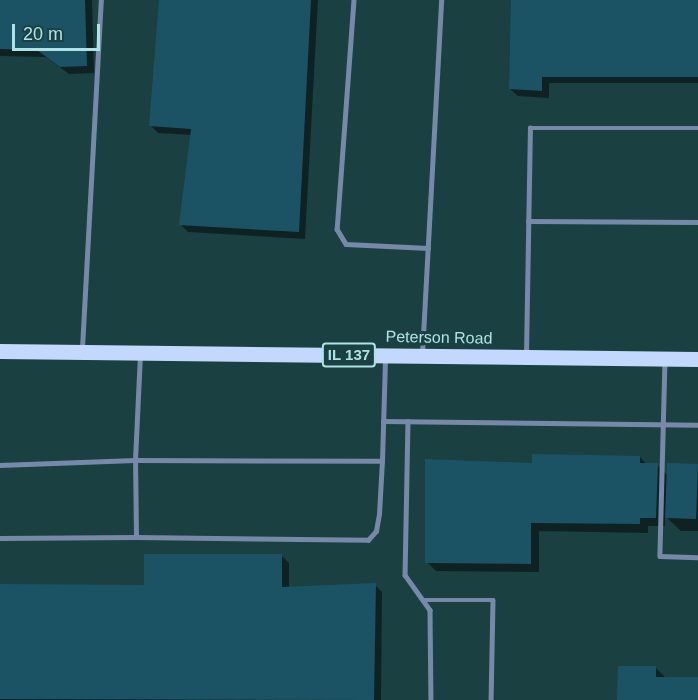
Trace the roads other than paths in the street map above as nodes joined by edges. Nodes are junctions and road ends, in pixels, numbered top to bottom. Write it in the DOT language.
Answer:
graph roads {
  1 [pos="101,0"];
  2 [pos="354,0"];
  3 [pos="441,0"];
  4 [pos="698,128"];
  5 [pos="528,221"];
  6 [pos="698,222"];
  7 [pos="428,248"];
  8 [pos="0,351"];
  9 [pos="82,352"];
  10 [pos="140,352"];
  11 [pos="385,355"];
  12 [pos="422,356"];
  13 [pos="526,357"];
  14 [pos="665,358"];
  15 [pos="698,359"];
  16 [pos="383,421"];
  17 [pos="408,421"];
  18 [pos="662,425"];
  19 [pos="698,426"];
  20 [pos="135,460"];
  21 [pos="382,461"];
  22 [pos="0,465"];
  23 [pos="136,537"];
  24 [pos="0,538"];
  25 [pos="698,557"];
  26 [pos="423,600"];
  27 [pos="431,700"];
  28 [pos="491,700"];
  1 -- 9 [label="lane"];
  2 -- 7 [label="lane"];
  3 -- 7 [label="lane"];
  4 -- 5 [label="lane"];
  5 -- 6 [label="lane"];
  5 -- 13 [label="lane"];
  7 -- 12 [label="lane"];
  8 -- 9 [label="main road, Peterson Road / IL 137"];
  9 -- 10 [label="main road, Peterson Road / IL 137"];
  10 -- 11 [label="main road, Peterson Road / IL 137"];
  10 -- 20 [label="lane"];
  11 -- 12 [label="main road, Peterson Road / IL 137"];
  11 -- 16 [label="lane"];
  12 -- 13 [label="main road, Peterson Road / IL 137"];
  13 -- 14 [label="main road, Peterson Road / IL 137"];
  14 -- 15 [label="main road, Peterson Road / IL 137"];
  14 -- 18 [label="lane"];
  16 -- 17 [label="lane"];
  16 -- 21 [label="lane"];
  17 -- 18 [label="lane"];
  17 -- 26 [label="lane"];
  18 -- 19 [label="lane"];
  18 -- 25 [label="lane"];
  20 -- 21 [label="lane"];
  20 -- 22 [label="lane"];
  20 -- 23 [label="lane"];
  21 -- 23 [label="lane"];
  23 -- 24 [label="lane"];
  26 -- 27 [label="lane"];
  26 -- 28 [label="lane"];
}
